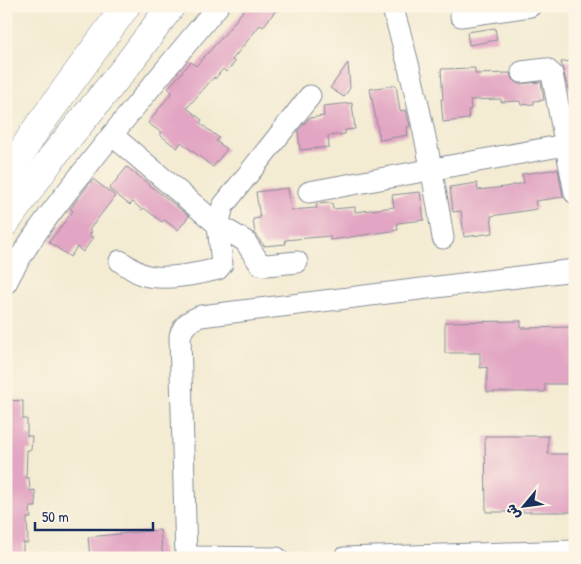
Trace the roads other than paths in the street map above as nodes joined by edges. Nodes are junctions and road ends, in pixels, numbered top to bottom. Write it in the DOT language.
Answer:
graph roads {
  1 [pos="126,6"];
  2 [pos="171,6"];
  3 [pos="218,6"];
  4 [pos="392,6"];
  5 [pos="530,6"];
  6 [pos="461,16"];
  7 [pos="522,72"];
  8 [pos="310,96"];
  9 [pos="112,135"];
  10 [pos="566,146"];
  11 [pos="433,171"];
  12 [pos="6,177"];
  13 [pos="309,192"];
  14 [pos="575,193"];
  15 [pos="6,222"];
  16 [pos="218,224"];
  17 [pos="443,238"];
  18 [pos="120,261"];
  19 [pos="297,262"];
  20 [pos="575,270"];
  21 [pos="6,282"];
  22 [pos="575,551"];
  23 [pos="186,558"];
  24 [pos="277,558"];
  25 [pos="344,558"];
  1 -- 12 [label="highway"];
  2 -- 15 [label="highway"];
  3 -- 9 [label="street"];
  4 -- 11 [label="street"];
  5 -- 6 [label="street"];
  7 -- 10 [label="street"];
  8 -- 16 [label="street"];
  9 -- 16 [label="street"];
  9 -- 21 [label="street"];
  10 -- 11 [label="street"];
  10 -- 14 [label="street"];
  11 -- 13 [label="street"];
  11 -- 17 [label="street"];
  16 -- 18 [label="street"];
  16 -- 19 [label="street"];
  20 -- 23 [label="street"];
  22 -- 25 [label="street"];
  23 -- 24 [label="street"];
}
